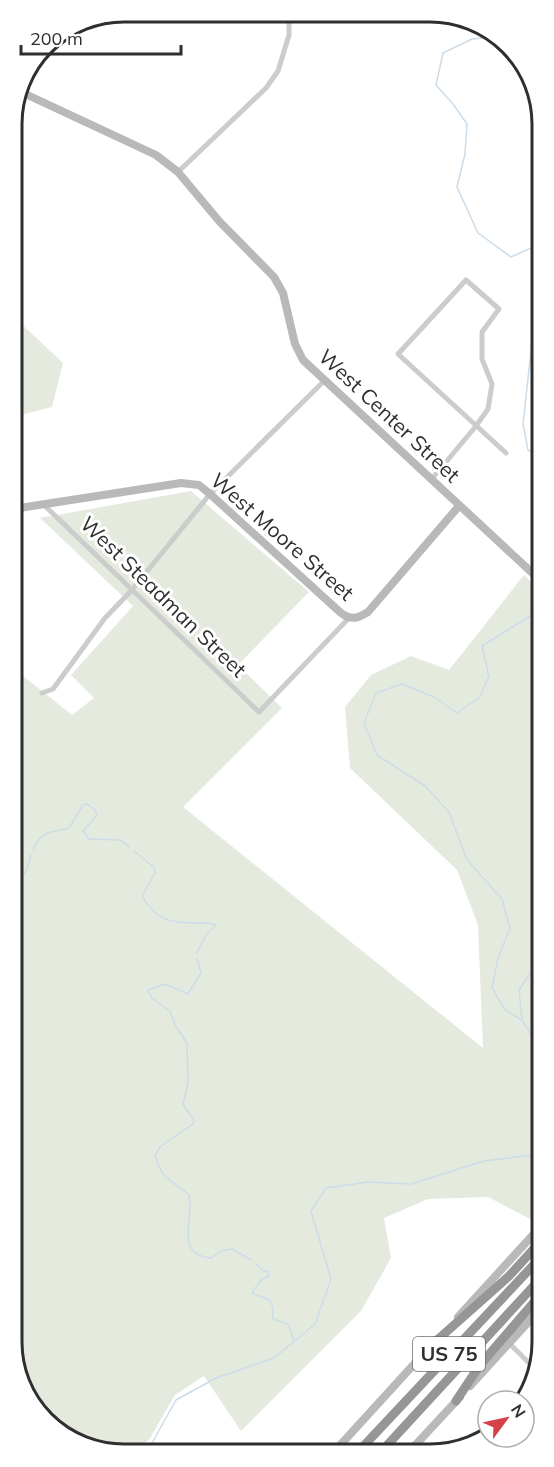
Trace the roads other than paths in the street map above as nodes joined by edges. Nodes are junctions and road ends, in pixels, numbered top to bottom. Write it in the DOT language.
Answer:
graph roads {
  1 [pos="289,22"];
  2 [pos="27,96"];
  3 [pos="178,172"];
  4 [pos="324,381"];
  5 [pos="476,426"];
  6 [pos="506,453"];
  7 [pos="430,480"];
  8 [pos="210,494"];
  9 [pos="43,504"];
  10 [pos="459,506"];
  11 [pos="23,507"];
  12 [pos="532,572"];
  13 [pos="132,591"];
  14 [pos="349,618"];
  15 [pos="42,693"];
  16 [pos="531,1237"];
  17 [pos="531,1252"];
  18 [pos="531,1268"];
  19 [pos="531,1289"];
  20 [pos="531,1306"];
  21 [pos="531,1319"];
  22 [pos="435,1342"];
  23 [pos="509,1343"];
  24 [pos="529,1363"];
  25 [pos="456,1401"];
  26 [pos="341,1444"];
  27 [pos="365,1444"];
  28 [pos="388,1444"];
  29 [pos="416,1444"];
  1 -- 3 [label="street"];
  2 -- 3 [label="street, West Center Street"];
  3 -- 4 [label="street, West Center Street"];
  4 -- 7 [label="street, West Center Street"];
  4 -- 8 [label="street"];
  5 -- 5 [label="street"];
  5 -- 6 [label="street"];
  5 -- 7 [label="street"];
  7 -- 10 [label="street, West Center Street"];
  8 -- 9 [label="street, West Moore Street"];
  8 -- 13 [label="street"];
  8 -- 14 [label="street, West Moore Street"];
  9 -- 11 [label="street, West Moore Street"];
  9 -- 13 [label="street, West Steadman Street"];
  10 -- 12 [label="street, West Center Street"];
  10 -- 14 [label="street"];
  13 -- 14 [label="street, West Steadman Street"];
  13 -- 15 [label="street"];
  16 -- 22 [label="street"];
  17 -- 22 [label="highway"];
  18 -- 27 [label="highway, US 75"];
  19 -- 28 [label="highway, US 75"];
  20 -- 25 [label="highway"];
  21 -- 23 [label="street"];
  22 -- 26 [label="street"];
  23 -- 24 [label="street"];
  23 -- 25 [label="street"];
  25 -- 29 [label="street"];
}
